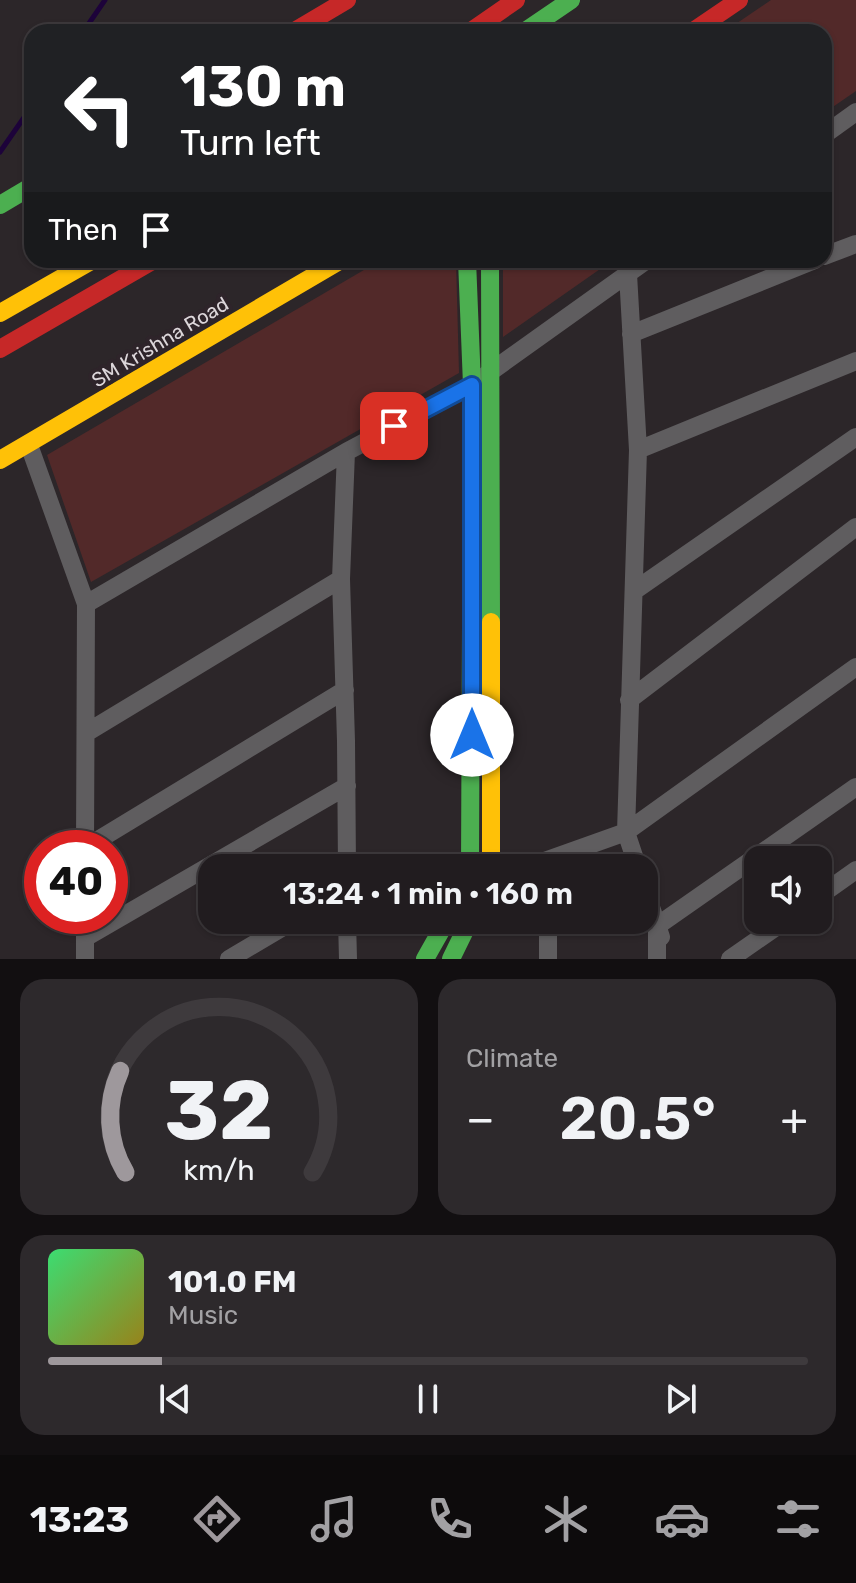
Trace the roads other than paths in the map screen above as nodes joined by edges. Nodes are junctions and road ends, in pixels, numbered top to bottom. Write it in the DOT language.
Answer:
graph roads {
  1 [pos="347,0"];
  2 [pos="516,0"];
  3 [pos="571,0"];
  4 [pos="739,0"];
  5 [pos="306,24"];
  6 [pos="482,24"];
  7 [pos="536,24"];
  8 [pos="704,24"];
  9 [pos="856,112"];
  10 [pos="832,129"];
  11 [pos="24,191"];
  12 [pos="0,205"];
  13 [pos="856,244"];
  14 [pos="832,253"];
  15 [pos="79,268"];
  16 [pos="140,268"];
  17 [pos="328,268"];
  18 [pos="467,268"];
  19 [pos="490,268"];
  20 [pos="636,268"];
  21 [pos="795,268"];
  22 [pos="628,274"];
  23 [pos="0,313"];
  24 [pos="631,334"];
  25 [pos="0,349"];
  26 [pos="856,361"];
  27 [pos="491,372"];
  28 [pos="472,385"];
  29 [pos="856,437"];
  30 [pos="29,445"];
  31 [pos="638,450"];
  32 [pos="346,452"];
  33 [pos="0,460"];
  34 [pos="856,527"];
  35 [pos="341,579"];
  36 [pos="634,591"];
  37 [pos="86,604"];
  38 [pos="856,667"];
  39 [pos="345,690"];
  40 [pos="629,700"];
  41 [pos="86,733"];
  42 [pos="347,786"];
  43 [pos="856,787"];
  44 [pos="626,832"];
  45 [pos="347,854"];
  46 [pos="470,854"];
  47 [pos="491,854"];
  48 [pos="572,854"];
  49 [pos="633,854"];
  50 [pos="856,870"];
  51 [pos="832,887"];
  52 [pos="658,925"];
  53 [pos="658,929"];
  54 [pos="85,934"];
  55 [pos="271,934"];
  56 [pos="347,934"];
  57 [pos="439,934"];
  58 [pos="463,934"];
  59 [pos="548,934"];
  60 [pos="657,934"];
  61 [pos="766,934"];
  62 [pos="85,938"];
  63 [pos="85,959"];
  64 [pos="229,959"];
  65 [pos="348,959"];
  66 [pos="425,959"];
  67 [pos="451,959"];
  68 [pos="548,959"];
  69 [pos="657,959"];
  70 [pos="668,959"];
  71 [pos="730,959"];
  1 -- 5 [label="main road"];
  2 -- 6 [label="main road"];
  3 -- 7 [label="main road"];
  4 -- 8 [label="main road"];
  9 -- 10 [label="street"];
  11 -- 12 [label="main road"];
  13 -- 14 [label="street"];
  15 -- 23 [label="main road"];
  16 -- 25 [label="main road"];
  17 -- 30 [label="main road, SM Krishna Road"];
  18 -- 28 [label="main road"];
  19 -- 27 [label="main road"];
  20 -- 22 [label="street"];
  21 -- 24 [label="street"];
  22 -- 24 [label="street"];
  22 -- 27 [label="street"];
  24 -- 31 [label="street"];
  26 -- 31 [label="street"];
  27 -- 28 [label="street"];
  27 -- 47 [label="main road"];
  28 -- 32 [label="street"];
  28 -- 46 [label="main road"];
  29 -- 36 [label="street"];
  30 -- 33 [label="main road, SM Krishna Road"];
  30 -- 37 [label="street"];
  31 -- 36 [label="street"];
  32 -- 35 [label="street"];
  32 -- 37 [label="street"];
  34 -- 40 [label="street"];
  35 -- 39 [label="street"];
  35 -- 41 [label="street"];
  36 -- 40 [label="street"];
  37 -- 41 [label="street"];
  38 -- 44 [label="street"];
  39 -- 41 [label="street"];
  39 -- 42 [label="street"];
  40 -- 44 [label="street"];
  42 -- 45 [label="street"];
  42 -- 62 [label="street"];
  43 -- 52 [label="street"];
  44 -- 48 [label="street"];
  44 -- 49 [label="street"];
  50 -- 51 [label="street"];
  53 -- 70 [label="street"];
  54 -- 62 [label="street"];
  55 -- 64 [label="street"];
  56 -- 65 [label="street"];
  57 -- 66 [label="main road"];
  58 -- 67 [label="main road"];
  59 -- 68 [label="street"];
  60 -- 69 [label="street"];
  61 -- 71 [label="street"];
  62 -- 63 [label="street"];
}
